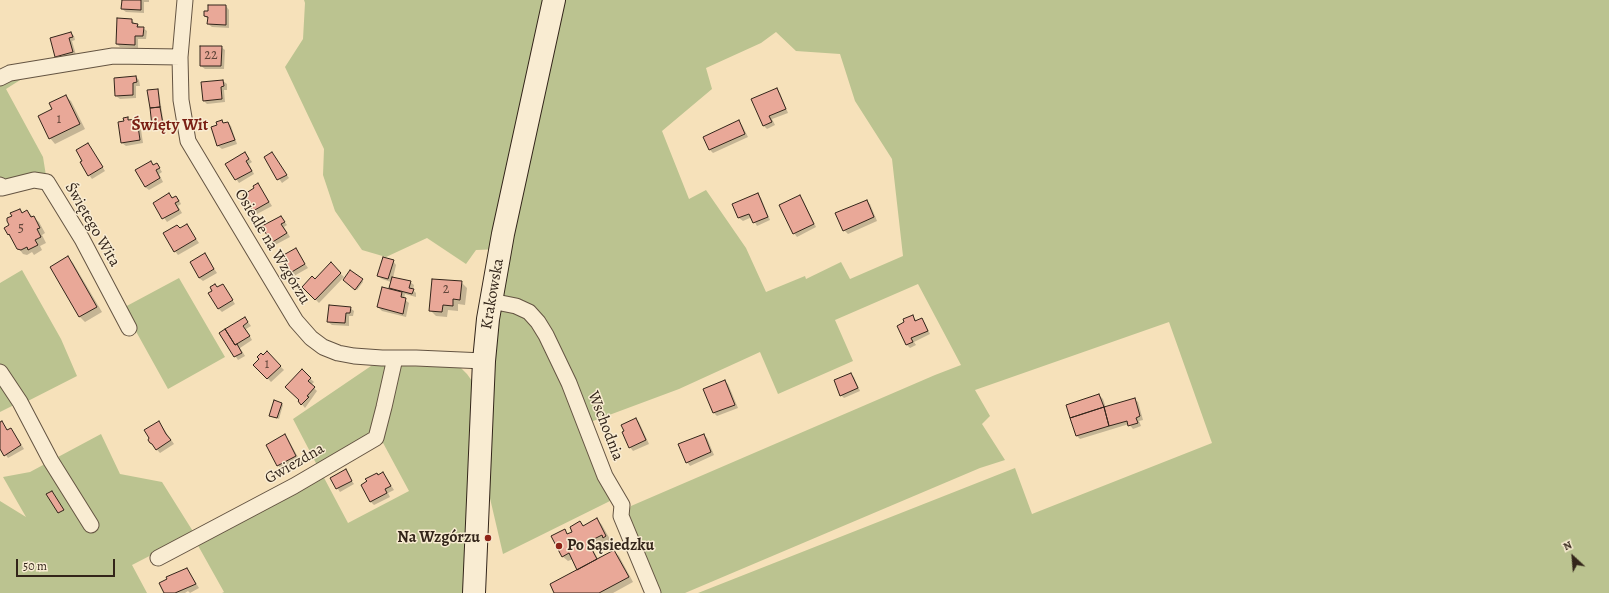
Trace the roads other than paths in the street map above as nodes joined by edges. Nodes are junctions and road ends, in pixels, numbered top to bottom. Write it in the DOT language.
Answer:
graph roads {
  1 [pos="185,0"];
  2 [pos="554,0"];
  3 [pos="180,58"];
  4 [pos="0,78"];
  5 [pos="1,188"];
  6 [pos="491,301"];
  7 [pos="130,328"];
  8 [pos="394,358"];
  9 [pos="484,361"];
  10 [pos="0,372"];
  11 [pos="91,525"];
  12 [pos="158,558"];
  13 [pos="474,593"];
  14 [pos="654,593"];
  1 -- 3 [label="street, Osiedle na Wzgórzu"];
  2 -- 6 [label="main road, Krakowska"];
  3 -- 4 [label="street"];
  3 -- 8 [label="street, Osiedle na Wzgórzu"];
  5 -- 7 [label="street, Świętego Wita"];
  6 -- 9 [label="main road, Krakowska"];
  6 -- 14 [label="street, Wschodnia"];
  8 -- 9 [label="street, Osiedle na Wzgórzu"];
  8 -- 12 [label="street, Gwiezdna"];
  9 -- 13 [label="main road, Krakowska"];
  10 -- 11 [label="street"];
}
